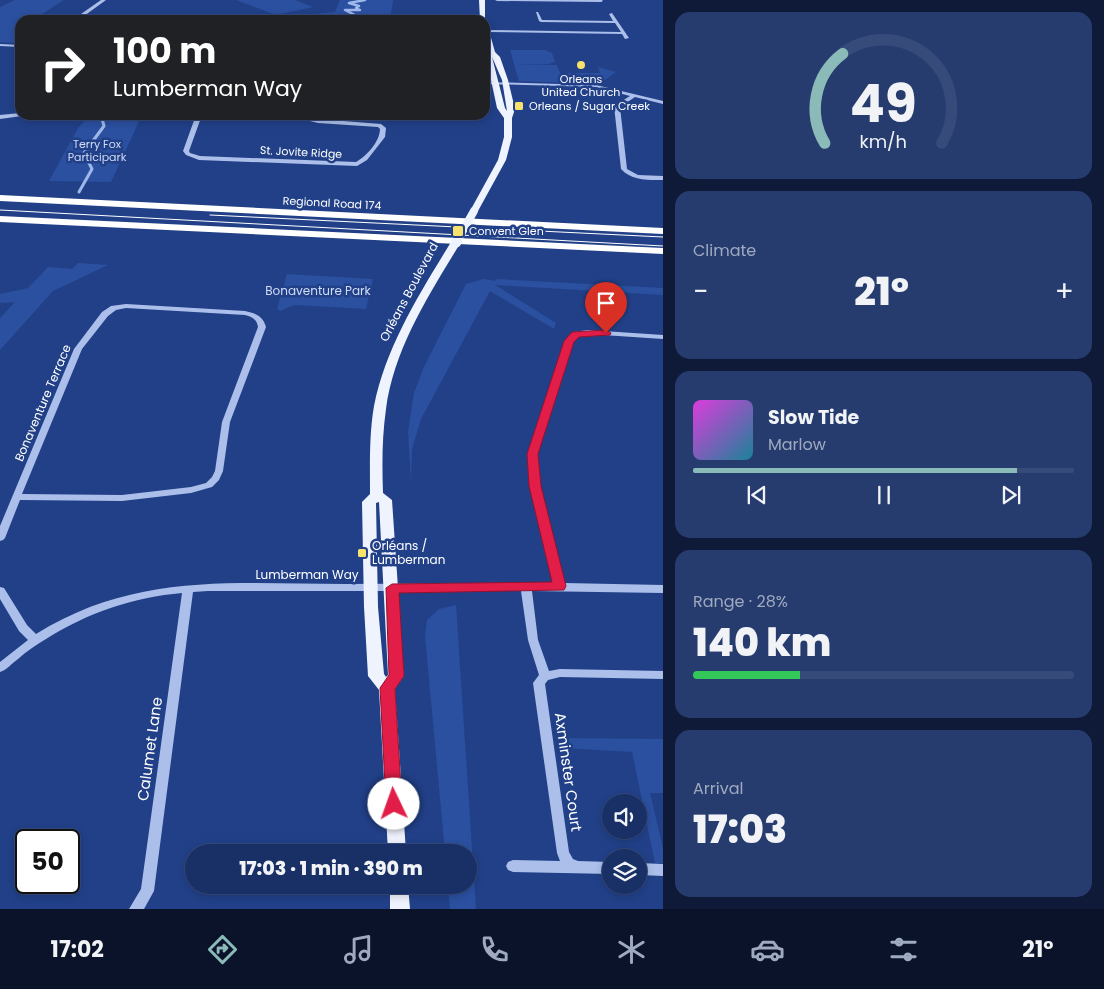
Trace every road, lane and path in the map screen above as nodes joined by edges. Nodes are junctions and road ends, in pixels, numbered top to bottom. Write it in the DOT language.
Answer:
graph roads {
  1 [pos="104,0"];
  2 [pos="482,0"];
  3 [pos="497,0"];
  4 [pos="539,0"];
  5 [pos="601,1"];
  6 [pos="605,9"];
  7 [pos="537,13"];
  8 [pos="611,14"];
  9 [pos="83,15"];
  10 [pos="483,15"];
  11 [pos="541,21"];
  12 [pos="617,22"];
  13 [pos="490,29"];
  14 [pos="544,32"];
  15 [pos="622,33"];
  16 [pos="627,38"];
  17 [pos="0,45"];
  18 [pos="490,45"];
  19 [pos="15,46"];
  20 [pos="492,53"];
  21 [pos="490,56"];
  22 [pos="490,61"];
  23 [pos="490,83"];
  24 [pos="496,83"];
  25 [pos="506,83"];
  26 [pos="635,95"];
  27 [pos="663,103"];
  28 [pos="15,115"];
  29 [pos="0,117"];
  30 [pos="508,118"];
  31 [pos="197,120"];
  32 [pos="313,120"];
  33 [pos="663,178"];
  34 [pos="0,198"];
  35 [pos="0,219"];
  36 [pos="663,231"];
  37 [pos="663,251"];
  38 [pos="663,337"];
  39 [pos="377,494"];
  40 [pos="16,497"];
  41 [pos="0,538"];
  42 [pos="560,586"];
  43 [pos="526,587"];
  44 [pos="372,588"];
  45 [pos="392,588"];
  46 [pos="663,589"];
  47 [pos="188,590"];
  48 [pos="0,591"];
  49 [pos="36,641"];
  50 [pos="0,668"];
  51 [pos="663,675"];
  52 [pos="545,676"];
  53 [pos="387,688"];
  54 [pos="397,844"];
  55 [pos="513,866"];
  56 [pos="577,867"];
  57 [pos="602,868"];
  58 [pos="647,869"];
  59 [pos="663,870"];
  60 [pos="399,894"];
  61 [pos="136,909"];
  62 [pos="400,909"];
  1 -- 9 [label="street"];
  2 -- 10 [label="main road"];
  3 -- 4 [label="street"];
  4 -- 5 [label="street"];
  5 -- 6 [label="street"];
  7 -- 11 [label="street"];
  8 -- 12 [label="street"];
  11 -- 12 [label="street"];
  11 -- 14 [label="street"];
  12 -- 15 [label="street"];
  13 -- 14 [label="street"];
  14 -- 15 [label="street"];
  15 -- 16 [label="street"];
  17 -- 19 [label="street"];
  18 -- 20 [label="main road, Orléans Boulevard"];
  20 -- 21 [label="main road, Orléans Boulevard"];
  20 -- 25 [label="main road, Orléans Boulevard"];
  22 -- 24 [label="main road, Orléans Boulevard"];
  23 -- 24 [label="street"];
  24 -- 25 [label="street"];
  24 -- 30 [label="main road, Orléans Boulevard"];
  25 -- 26 [label="street"];
  25 -- 30 [label="main road, Orléans Boulevard"];
  26 -- 27 [label="street"];
  26 -- 33 [label="street"];
  28 -- 29 [label="street"];
  30 -- 39 [label="main road, Orléans Boulevard, bridge"];
  31 -- 32 [label="street, St. Jovite Ridge"];
  34 -- 36 [label="highway, Regional Road 174"];
  35 -- 37 [label="highway"];
  38 -- 42 [label="street"];
  39 -- 44 [label="main road, Orléans Boulevard"];
  39 -- 45 [label="main road, Orléans Boulevard"];
  40 -- 40 [label="street, Bonaventure Terrace"];
  40 -- 41 [label="street, Bonaventure Terrace"];
  42 -- 43 [label="street, Lumberman Way"];
  42 -- 46 [label="street, Lumberman Way"];
  43 -- 45 [label="street, Lumberman Way"];
  43 -- 52 [label="street, Axminster Court"];
  44 -- 45 [label="street, Lumberman Way"];
  44 -- 47 [label="street, Lumberman Way"];
  44 -- 53 [label="main road, Orléans Boulevard"];
  45 -- 53 [label="main road, Orléans Boulevard"];
  47 -- 49 [label="street, Lumberman Way"];
  47 -- 61 [label="street, Calumet Lane"];
  48 -- 49 [label="street"];
  49 -- 50 [label="street, Lumberman Way"];
  51 -- 52 [label="street"];
  52 -- 56 [label="street, Axminster Court"];
  53 -- 54 [label="main road, Orléans Boulevard"];
  55 -- 56 [label="street"];
  56 -- 57 [label="street"];
  58 -- 59 [label="street"];
  60 -- 62 [label="main road"];
}
